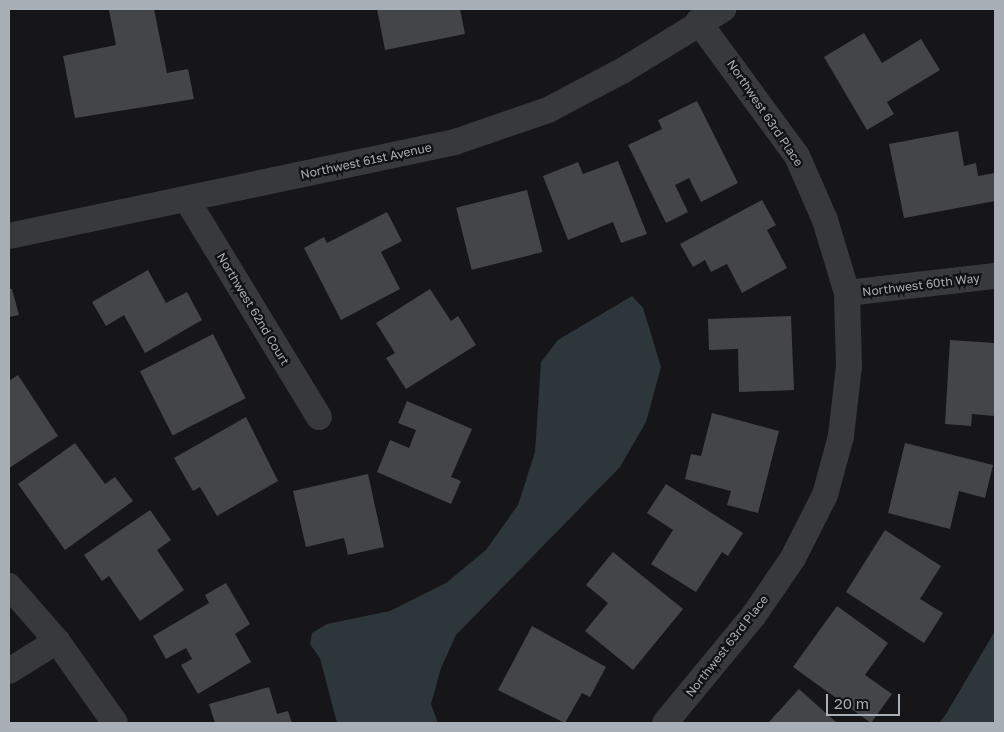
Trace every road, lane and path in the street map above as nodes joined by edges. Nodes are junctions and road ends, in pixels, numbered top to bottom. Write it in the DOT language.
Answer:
graph roads {
  1 [pos="723,9"];
  2 [pos="705,15"];
  3 [pos="186,200"];
  4 [pos="9,236"];
  5 [pos="995,276"];
  6 [pos="847,294"];
  7 [pos="319,417"];
  8 [pos="9,586"];
  9 [pos="57,641"];
  10 [pos="9,671"];
  11 [pos="115,723"];
  12 [pos="666,723"];
  1 -- 2 [label="street, Northwest 61st Avenue"];
  2 -- 3 [label="street, Northwest 61st Avenue"];
  2 -- 6 [label="street, Northwest 63rd Place"];
  3 -- 4 [label="street, Northwest 61st Avenue"];
  3 -- 7 [label="street, Northwest 62nd Court"];
  5 -- 6 [label="street, Northwest 60th Way"];
  6 -- 12 [label="street, Northwest 63rd Place"];
  8 -- 9 [label="street"];
  9 -- 10 [label="street"];
  9 -- 11 [label="street"];
}
